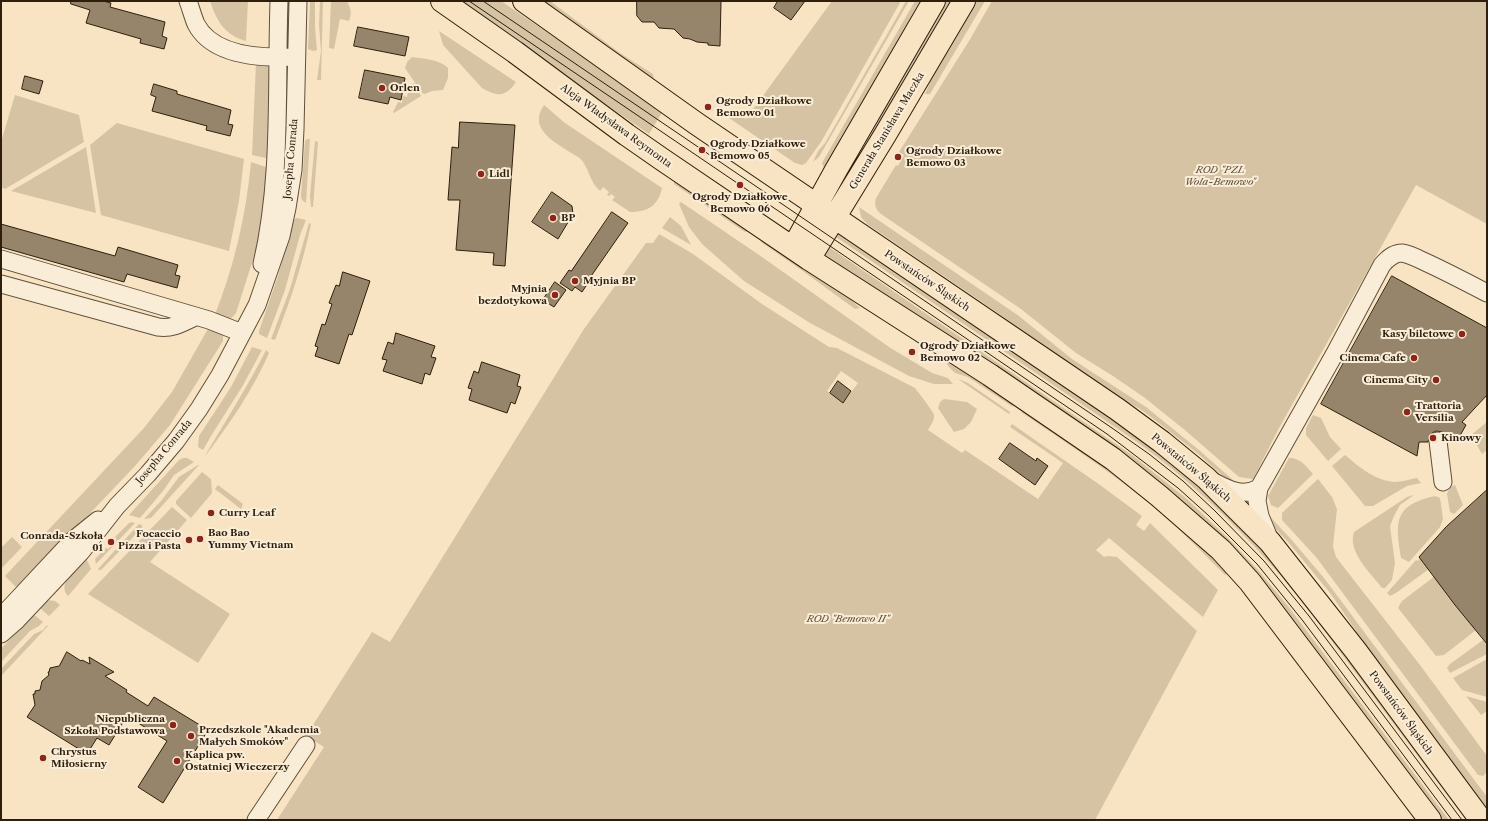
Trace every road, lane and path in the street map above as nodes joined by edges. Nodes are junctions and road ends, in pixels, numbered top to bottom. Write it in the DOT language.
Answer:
graph roads {
  1 [pos="188,1"];
  2 [pos="279,1"];
  3 [pos="298,1"];
  4 [pos="442,1"];
  5 [pos="524,1"];
  6 [pos="934,1"];
  7 [pos="964,1"];
  8 [pos="297,56"];
  9 [pos="278,57"];
  10 [pos="816,206"];
  11 [pos="834,218"];
  12 [pos="801,254"];
  13 [pos="1,259"];
  14 [pos="1,284"];
  15 [pos="1487,293"];
  16 [pos="195,317"];
  17 [pos="242,333"];
  18 [pos="1438,441"];
  19 [pos="1206,478"];
  20 [pos="1443,482"];
  21 [pos="1259,488"];
  22 [pos="117,506"];
  23 [pos="1270,542"];
  24 [pos="1,617"];
  25 [pos="1,634"];
  26 [pos="306,746"];
  27 [pos="256,820"];
  28 [pos="1430,820"];
  29 [pos="1481,820"];
  1 -- 9 [label="street"];
  2 -- 9 [label="street, Josepha Conrada"];
  3 -- 8 [label="street, Josepha Conrada"];
  4 -- 12 [label="main road, Aleja Władysława Reymonta"];
  5 -- 10 [label="main road"];
  6 -- 10 [label="main road"];
  7 -- 11 [label="main road, Generała Stanisława Maczka"];
  8 -- 9 [label="street"];
  8 -- 17 [label="street, Josepha Conrada"];
  9 -- 17 [label="street, Josepha Conrada"];
  10 -- 11 [label="main road, Powstańców Śląskich"];
  10 -- 12 [label="main road"];
  11 -- 12 [label="main road, Generała Stanisława Maczka"];
  11 -- 19 [label="main road, Powstańców Śląskich"];
  12 -- 28 [label="main road"];
  13 -- 16 [label="street"];
  14 -- 16 [label="street"];
  15 -- 21 [label="street"];
  16 -- 17 [label="street"];
  17 -- 22 [label="street, Josepha Conrada"];
  18 -- 20 [label="street"];
  19 -- 21 [label="street"];
  19 -- 23 [label="main road, Powstańców Śląskich"];
  21 -- 23 [label="street"];
  22 -- 24 [label="street, Josepha Conrada"];
  22 -- 25 [label="street, Josepha Conrada"];
  23 -- 29 [label="main road, Powstańców Śląskich"];
  26 -- 27 [label="street"];
}
